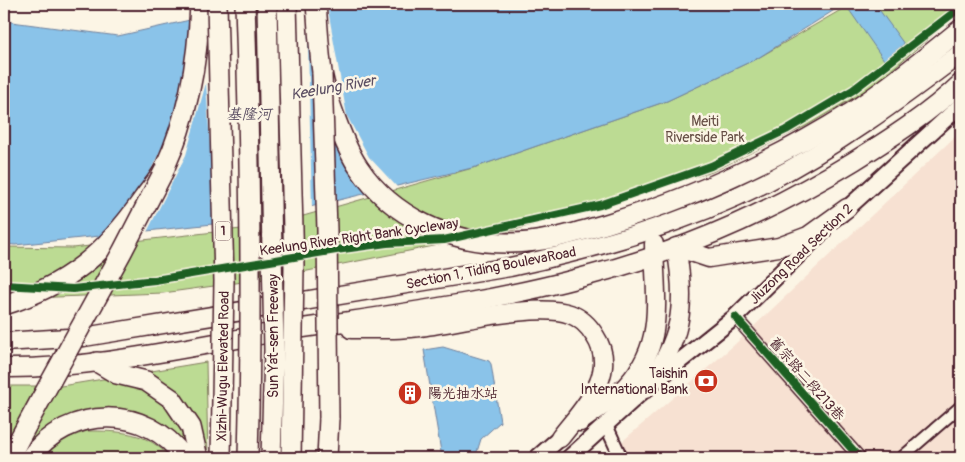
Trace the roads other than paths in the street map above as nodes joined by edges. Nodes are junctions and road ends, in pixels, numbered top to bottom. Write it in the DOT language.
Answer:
graph roads {
  1 [pos="200,4"];
  2 [pos="217,4"];
  3 [pos="245,4"];
  4 [pos="267,4"];
  5 [pos="287,4"];
  6 [pos="316,4"];
  7 [pos="961,29"];
  8 [pos="961,53"];
  9 [pos="322,74"];
  10 [pos="961,83"];
  11 [pos="961,105"];
  12 [pos="164,169"];
  13 [pos="847,208"];
  14 [pos="654,229"];
  15 [pos="676,247"];
  16 [pos="654,255"];
  17 [pos="4,305"];
  18 [pos="735,317"];
  19 [pos="283,331"];
  20 [pos="4,342"];
  21 [pos="97,362"];
  22 [pos="4,368"];
  23 [pos="645,389"];
  24 [pos="961,406"];
  25 [pos="606,425"];
  26 [pos="560,438"];
  27 [pos="9,458"];
  28 [pos="30,458"];
  29 [pos="184,458"];
  30 [pos="198,458"];
  31 [pos="222,458"];
  32 [pos="248,458"];
  33 [pos="271,458"];
  34 [pos="292,458"];
  35 [pos="327,458"];
  36 [pos="537,458"];
  37 [pos="570,458"];
  38 [pos="621,458"];
  39 [pos="860,458"];
  40 [pos="902,458"];
  1 -- 12 [label="highway"];
  2 -- 31 [label="highway, Xizhi-Wugu Elevated Road / 1, bridge"];
  3 -- 32 [label="highway, Sun Yat-sen Freeway / 1, bridge"];
  4 -- 33 [label="highway, Sun Yat-sen Freeway, bridge"];
  5 -- 34 [label="highway, bridge"];
  6 -- 9 [label="highway"];
  7 -- 9 [label="highway"];
  8 -- 14 [label="highway, Section 1, Tiding BoulevaRoad"];
  9 -- 35 [label="highway, bridge"];
  10 -- 15 [label="highway, Section 1, Tiding BoulevaRoad"];
  11 -- 13 [label="main road, Jiuzong Road Section 2"];
  12 -- 17 [label="highway, bridge"];
  12 -- 27 [label="highway, bridge"];
  13 -- 15 [label="highway"];
  13 -- 18 [label="main road, Jiuzong Road Section 2"];
  14 -- 16 [label="highway"];
  14 -- 20 [label="highway, Section 1, Tiding BoulevaRoad"];
  15 -- 16 [label="highway, Section 1, Tiding BoulevaRoad"];
  15 -- 23 [label="highway"];
  16 -- 19 [label="highway, Section 1, Tiding BoulevaRoad"];
  16 -- 26 [label="highway"];
  18 -- 23 [label="main road, Jiuzong Road Section 2"];
  18 -- 39 [label="street, 舊宗路二段213巷"];
  19 -- 21 [label="highway, Section 1, Tiding BoulevaRoad"];
  19 -- 26 [label="highway"];
  21 -- 22 [label="highway, Section 1, Tiding BoulevaRoad"];
  21 -- 30 [label="highway"];
  23 -- 25 [label="main road, Jiuzong Road Section 2"];
  24 -- 40 [label="street"];
  25 -- 37 [label="main road, Jiuzong Road Section 2"];
  25 -- 38 [label="street"];
  26 -- 36 [label="main road"];
  28 -- 29 [label="highway"];
}
